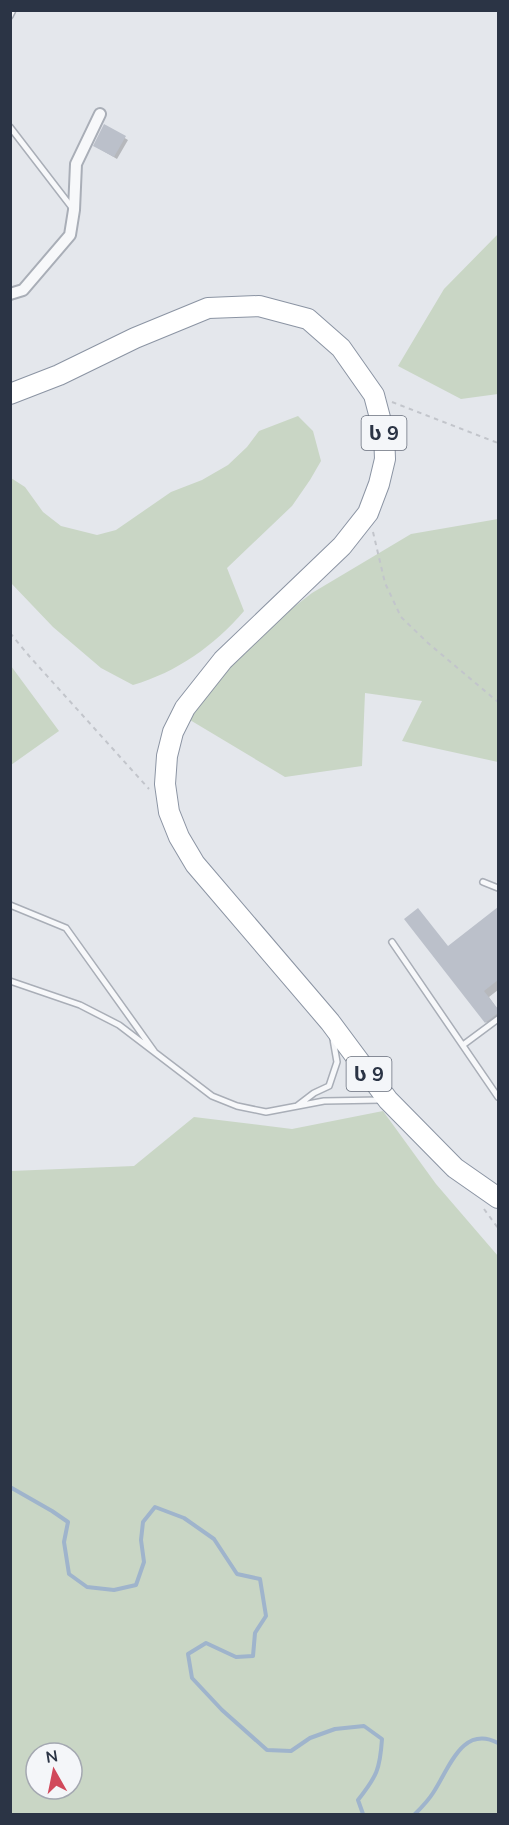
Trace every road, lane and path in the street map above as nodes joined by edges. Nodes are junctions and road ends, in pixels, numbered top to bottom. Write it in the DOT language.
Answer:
graph roads {
  1 [pos="13,10"];
  2 [pos="10,16"];
  3 [pos="100,114"];
  4 [pos="10,127"];
  5 [pos="74,210"];
  6 [pos="10,294"];
  7 [pos="10,394"];
  8 [pos="374,395"];
  9 [pos="498,443"];
  10 [pos="368,513"];
  11 [pos="10,633"];
  12 [pos="498,702"];
  13 [pos="169,812"];
  14 [pos="483,882"];
  15 [pos="498,888"];
  16 [pos="10,905"];
  17 [pos="392,942"];
  18 [pos="10,981"];
  19 [pos="498,1019"];
  20 [pos="330,1022"];
  21 [pos="463,1045"];
  22 [pos="158,1056"];
  23 [pos="498,1097"];
  24 [pos="388,1100"];
  25 [pos="266,1113"];
  26 [pos="498,1198"];
  1 -- 2 [label="lane"];
  3 -- 5 [label="street"];
  4 -- 5 [label="lane"];
  5 -- 6 [label="street"];
  7 -- 8 [label="highway, ს 9"];
  8 -- 9 [label="path"];
  8 -- 10 [label="highway, ს 9"];
  10 -- 12 [label="path"];
  10 -- 13 [label="highway, ს 9"];
  11 -- 13 [label="path"];
  13 -- 20 [label="highway, ს 9"];
  14 -- 15 [label="lane"];
  16 -- 22 [label="lane"];
  17 -- 21 [label="lane"];
  18 -- 22 [label="lane"];
  19 -- 21 [label="lane"];
  20 -- 24 [label="highway, ს 9"];
  20 -- 25 [label="lane"];
  21 -- 23 [label="lane"];
  22 -- 25 [label="lane"];
  24 -- 25 [label="lane"];
  24 -- 26 [label="highway, ს 9"];
}
